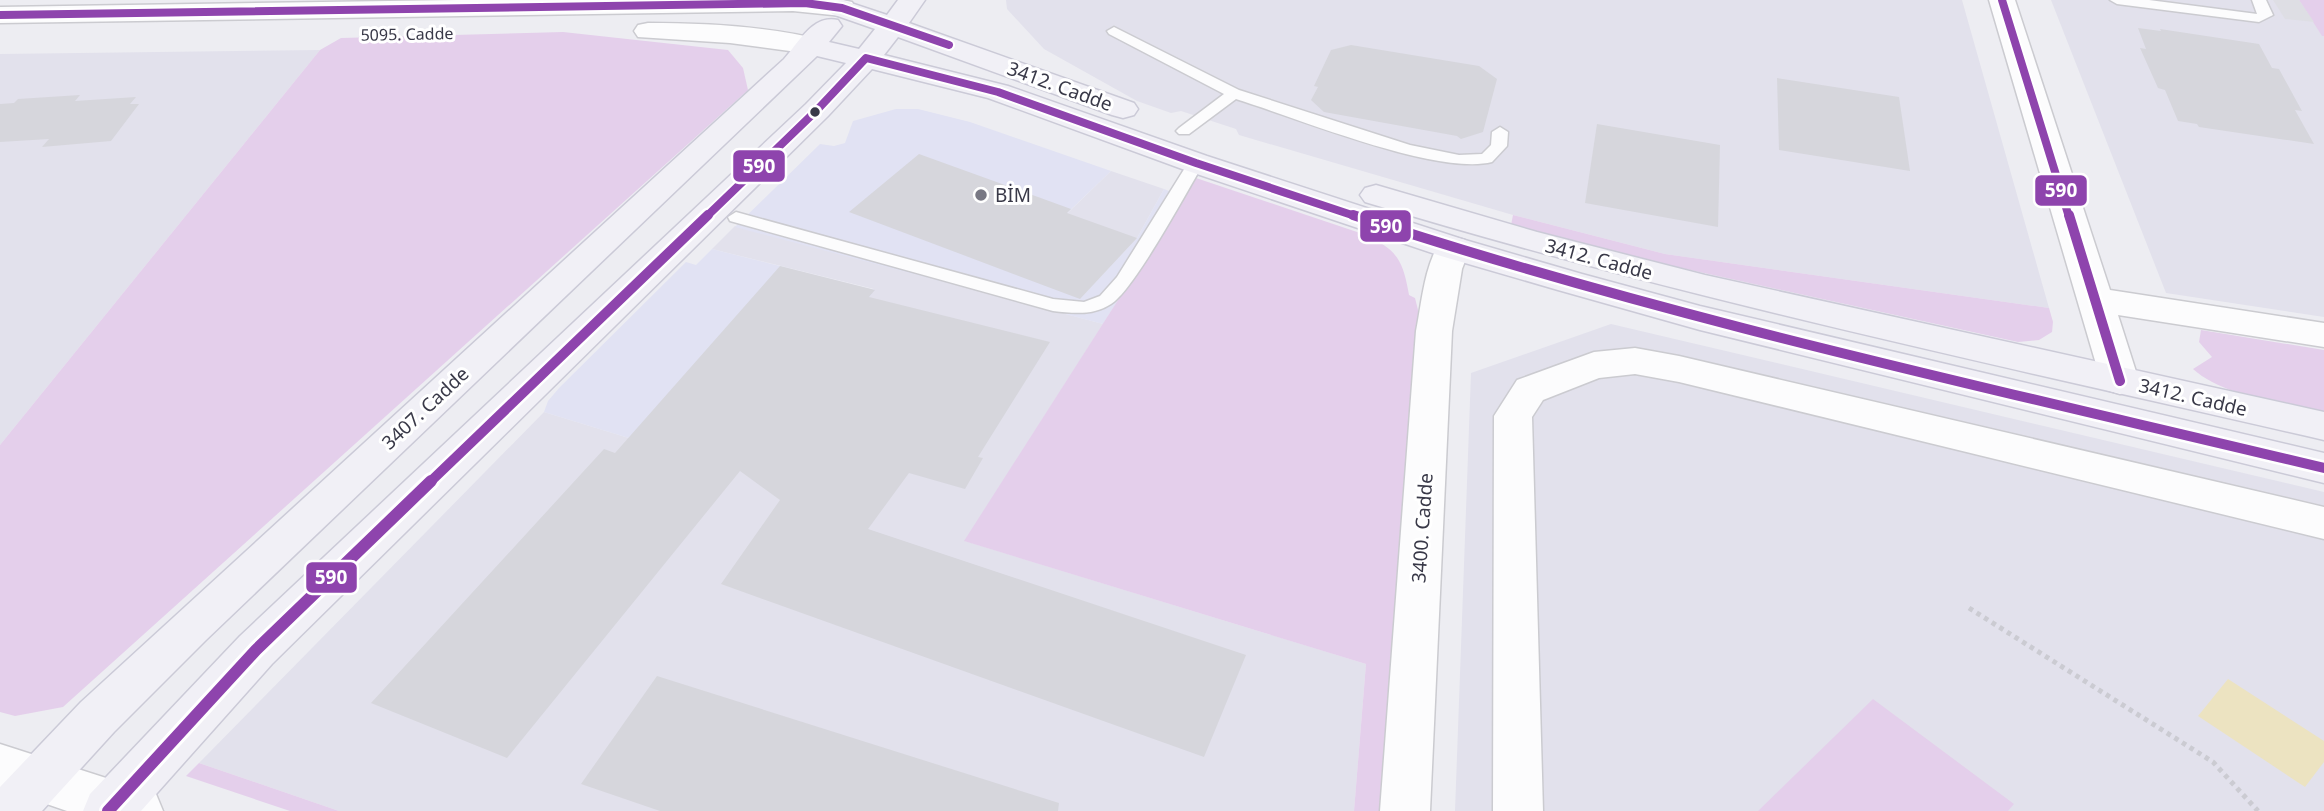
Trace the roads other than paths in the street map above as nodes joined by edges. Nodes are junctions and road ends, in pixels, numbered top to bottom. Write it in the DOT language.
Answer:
graph roads {
  1 [pos="2002,0"];
  2 [pos="2117,0"];
  3 [pos="2259,0"];
  4 [pos="311,4"];
  5 [pos="846,4"];
  6 [pos="903,13"];
  7 [pos="0,15"];
  8 [pos="1114,31"];
  9 [pos="0,39"];
  10 [pos="812,46"];
  11 [pos="866,58"];
  12 [pos="1234,93"];
  13 [pos="1184,131"];
  14 [pos="1500,132"];
  15 [pos="1196,163"];
  16 [pos="736,217"];
  17 [pos="1458,235"];
  18 [pos="2095,300"];
  19 [pos="2324,335"];
  20 [pos="2120,380"];
  21 [pos="2134,425"];
  22 [pos="2324,426"];
  23 [pos="2324,468"];
  24 [pos="2324,523"];
  25 [pos="16,785"];
  26 [pos="120,808"];
  27 [pos="1405,811"];
  28 [pos="1518,811"];
  1 -- 18 [label="street"];
  2 -- 3 [label="lane"];
  4 -- 5 [label="street, 5095. Cadde"];
  4 -- 7 [label="street, 5095. Cadde"];
  5 -- 6 [label="street, 3412. Cadde"];
  5 -- 10 [label="street, 3407. Cadde"];
  6 -- 11 [label="street"];
  6 -- 13 [label="street, 3412. Cadde"];
  8 -- 12 [label="lane"];
  9 -- 10 [label="street, 5095. Cadde"];
  10 -- 11 [label="street, 3412. Cadde"];
  10 -- 25 [label="street, 3407. Cadde"];
  11 -- 15 [label="street, 3412. Cadde"];
  11 -- 26 [label="street"];
  12 -- 13 [label="lane"];
  12 -- 14 [label="lane"];
  13 -- 17 [label="street, 3412. Cadde"];
  15 -- 16 [label="lane"];
  15 -- 17 [label="street, 3412. Cadde"];
  17 -- 20 [label="street, 3412. Cadde"];
  17 -- 21 [label="street, 3412. Cadde"];
  17 -- 27 [label="street, 3400. Cadde"];
  18 -- 19 [label="street"];
  18 -- 20 [label="street"];
  20 -- 21 [label="street"];
  20 -- 22 [label="street, 3412. Cadde"];
  21 -- 23 [label="street, 3412. Cadde"];
  24 -- 28 [label="street"];
  25 -- 26 [label="street"];
}
